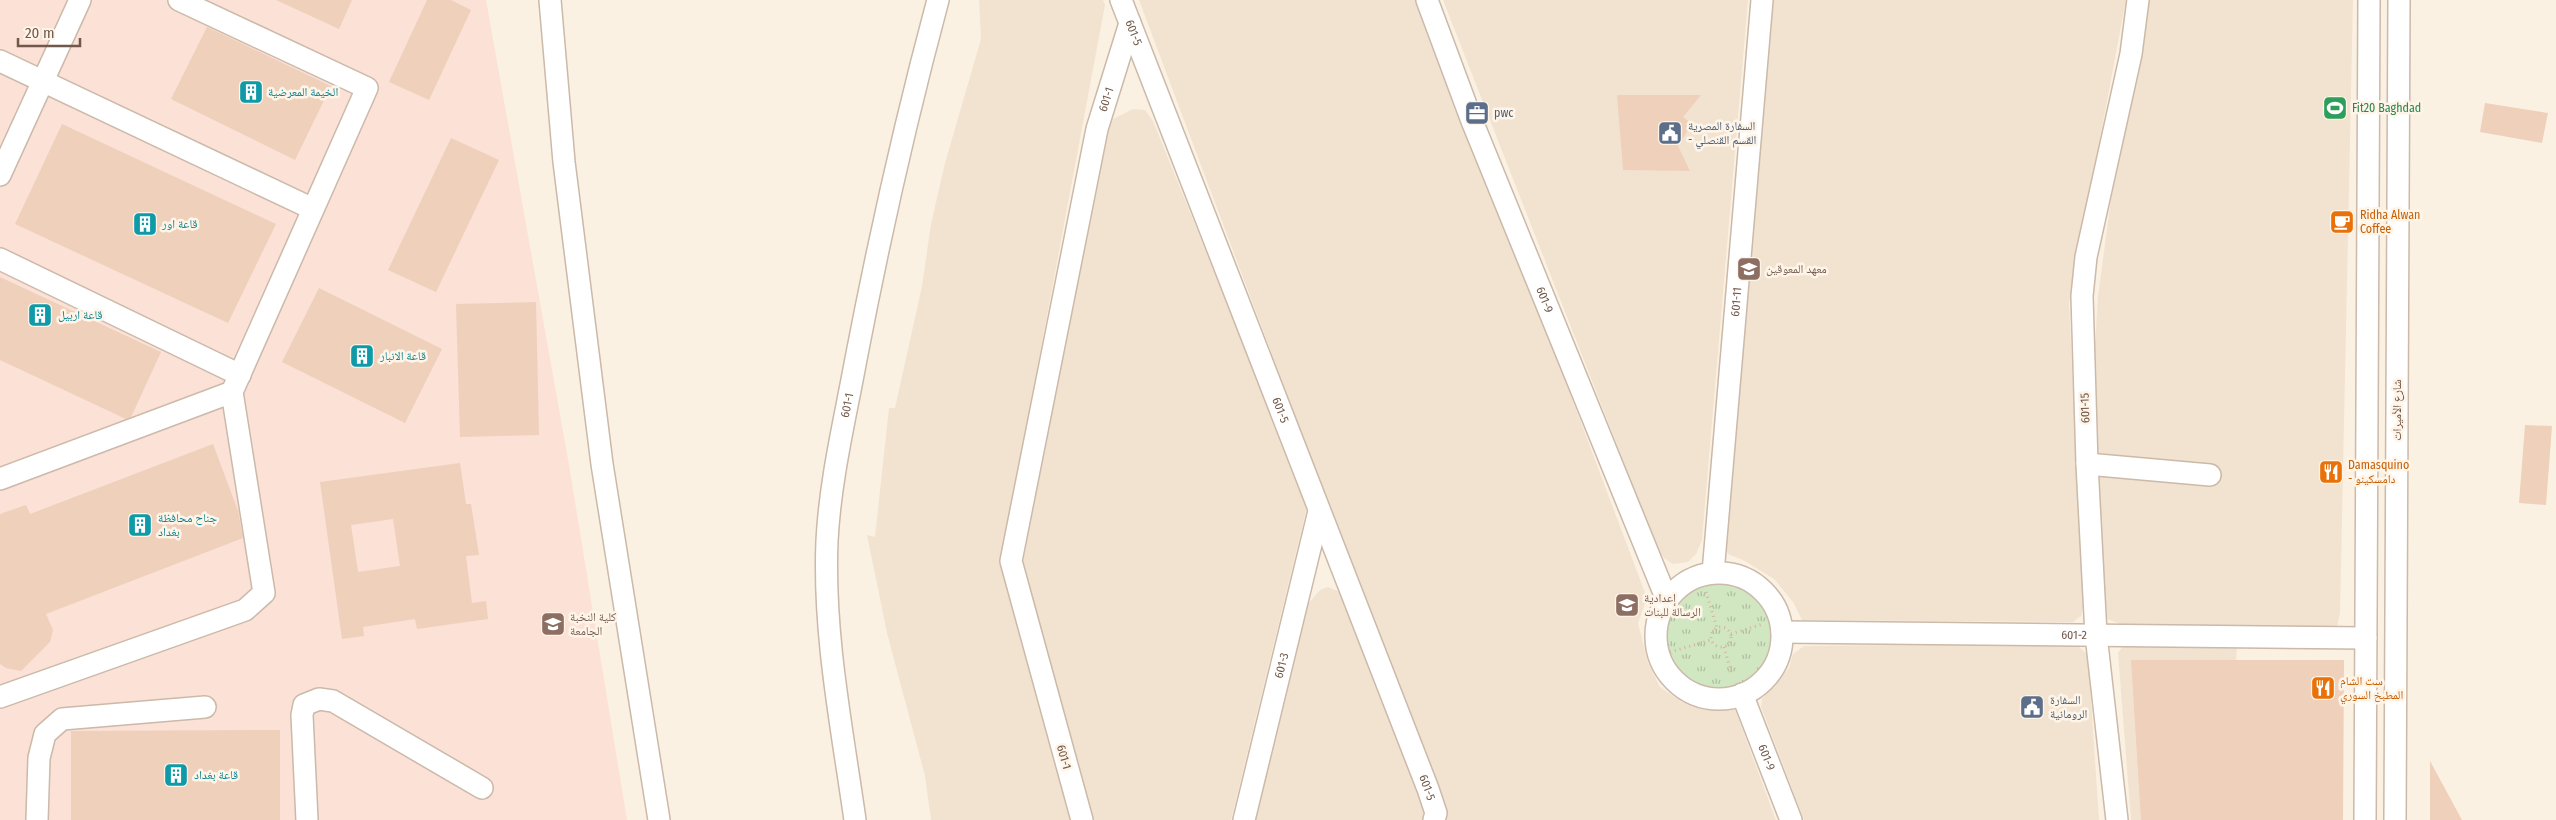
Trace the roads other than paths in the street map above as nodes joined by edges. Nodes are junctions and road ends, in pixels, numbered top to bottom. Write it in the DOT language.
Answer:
graph roads {
  1 [pos="80,0"];
  2 [pos="178,0"];
  3 [pos="550,0"];
  4 [pos="938,0"];
  5 [pos="1121,0"];
  6 [pos="1428,0"];
  7 [pos="1762,0"];
  8 [pos="2138,0"];
  9 [pos="2369,0"];
  10 [pos="2399,0"];
  11 [pos="1130,23"];
  12 [pos="0,61"];
  13 [pos="43,82"];
  14 [pos="0,175"];
  15 [pos="313,209"];
  16 [pos="0,259"];
  17 [pos="236,383"];
  18 [pos="2087,464"];
  19 [pos="2210,475"];
  20 [pos="0,479"];
  21 [pos="1319,511"];
  22 [pos="1709,579"];
  23 [pos="1667,600"];
  24 [pos="1776,628"];
  25 [pos="2096,635"];
  26 [pos="2366,638"];
  27 [pos="1738,686"];
  28 [pos="0,697"];
  29 [pos="205,707"];
  30 [pos="482,788"];
  31 [pos="37,820"];
  32 [pos="307,820"];
  33 [pos="659,820"];
  34 [pos="855,820"];
  35 [pos="1082,820"];
  36 [pos="1244,820"];
  37 [pos="1434,820"];
  38 [pos="1791,820"];
  39 [pos="2117,820"];
  40 [pos="2365,820"];
  41 [pos="2395,820"];
  1 -- 13 [label="street"];
  2 -- 15 [label="street"];
  3 -- 33 [label="street"];
  4 -- 34 [label="street, 601-1"];
  5 -- 11 [label="street, 601-5"];
  6 -- 23 [label="street, 601-9"];
  7 -- 22 [label="street, 601-11"];
  8 -- 18 [label="street, 601-15"];
  9 -- 26 [label="street"];
  10 -- 41 [label="street, شارع الأميرات"];
  11 -- 21 [label="street, 601-5"];
  11 -- 35 [label="street, 601-1"];
  12 -- 13 [label="street"];
  13 -- 14 [label="street"];
  13 -- 15 [label="street"];
  15 -- 17 [label="street"];
  16 -- 17 [label="street"];
  17 -- 20 [label="street"];
  17 -- 28 [label="street"];
  18 -- 19 [label="street"];
  18 -- 25 [label="street, 601-15"];
  21 -- 36 [label="street, 601-3"];
  21 -- 37 [label="street, 601-5"];
  22 -- 23 [label="street"];
  22 -- 24 [label="street"];
  23 -- 27 [label="street"];
  24 -- 25 [label="street, 601-2"];
  24 -- 27 [label="street"];
  25 -- 26 [label="street, 601-2"];
  25 -- 39 [label="street, 601-15"];
  26 -- 40 [label="street"];
  27 -- 38 [label="street, 601-9"];
  29 -- 31 [label="street"];
  30 -- 32 [label="street"];
}
